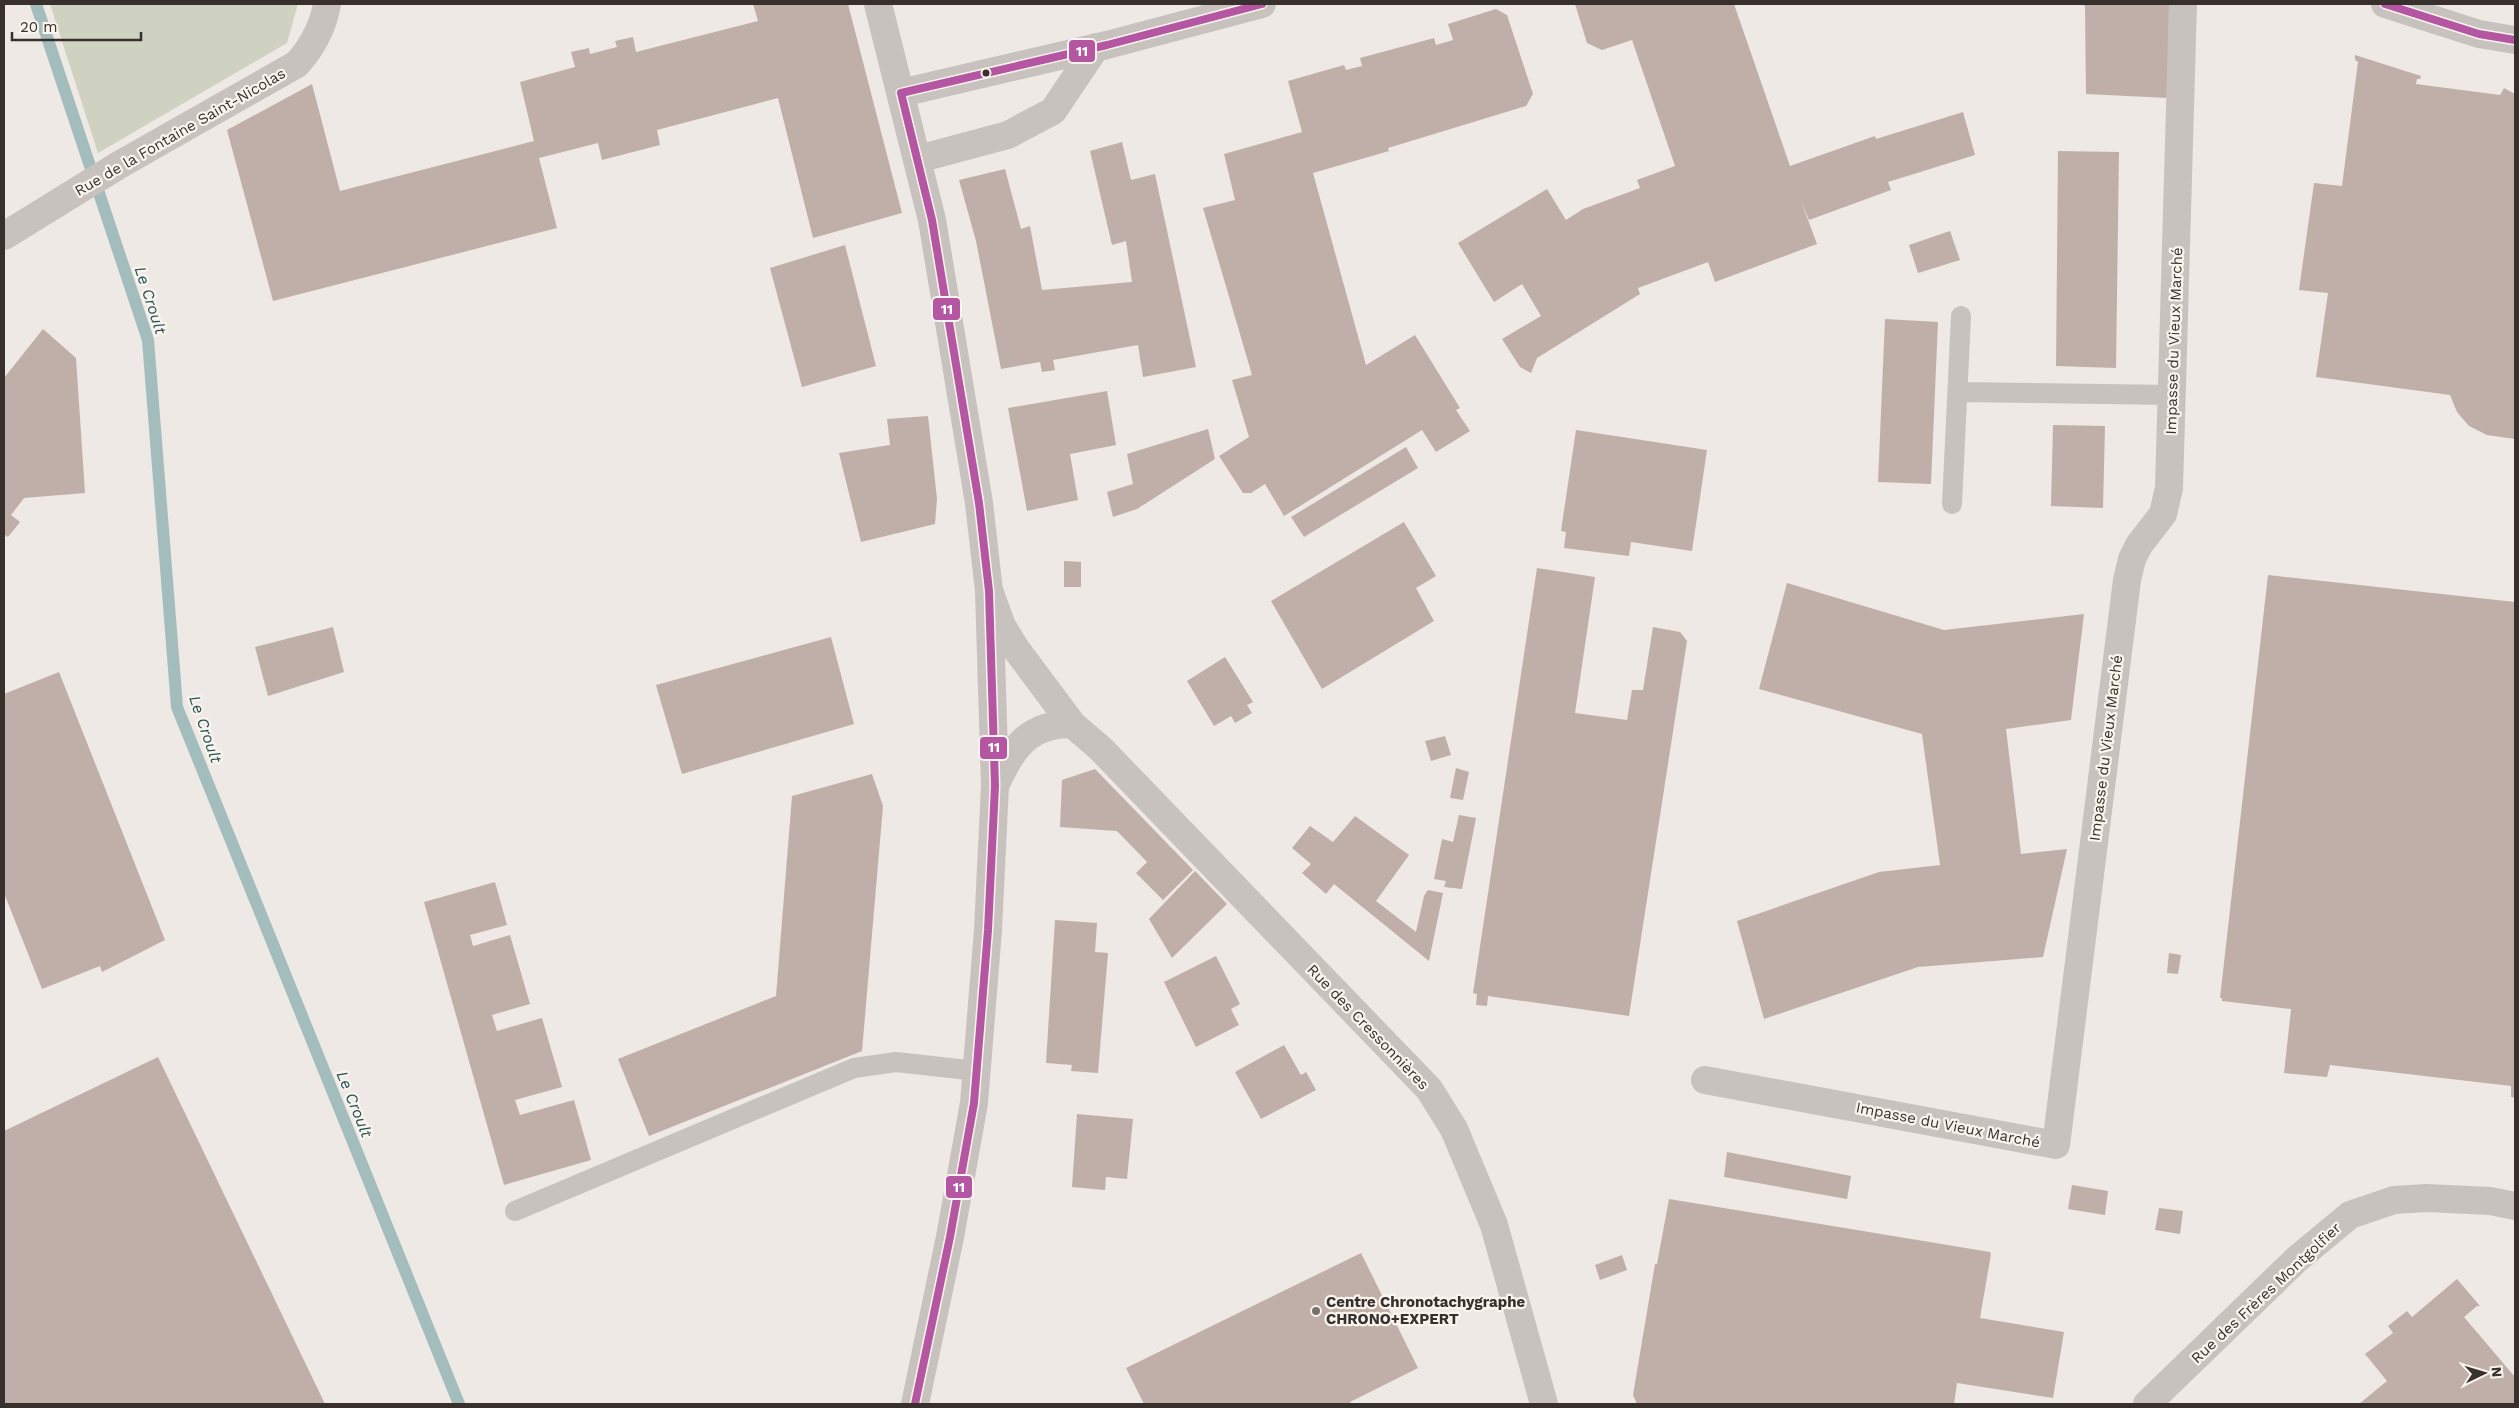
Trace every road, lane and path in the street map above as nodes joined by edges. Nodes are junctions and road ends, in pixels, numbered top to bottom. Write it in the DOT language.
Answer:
graph roads {
  1 [pos="327,4"];
  2 [pos="878,4"];
  3 [pos="1262,4"];
  4 [pos="2183,4"];
  5 [pos="2385,4"];
  6 [pos="2515,40"];
  7 [pos="1096,47"];
  8 [pos="901,93"];
  9 [pos="918,159"];
  10 [pos="4,236"];
  11 [pos="1961,316"];
  12 [pos="1958,392"];
  13 [pos="2172,395"];
  14 [pos="1952,504"];
  15 [pos="989,591"];
  16 [pos="1072,724"];
  17 [pos="995,786"];
  18 [pos="977,1071"];
  19 [pos="1705,1080"];
  20 [pos="2515,1206"];
  21 [pos="515,1211"];
  22 [pos="915,1404"];
  23 [pos="1544,1404"];
  24 [pos="2147,1404"];
  1 -- 10 [label="street, Rue de la Fontaine Saint-Nicolas"];
  2 -- 8 [label="street"];
  3 -- 7 [label="street"];
  4 -- 13 [label="street, Impasse du Vieux Marché"];
  5 -- 6 [label="street"];
  7 -- 8 [label="street"];
  7 -- 9 [label="street"];
  8 -- 9 [label="street"];
  9 -- 15 [label="street"];
  11 -- 12 [label="lane"];
  12 -- 13 [label="lane"];
  12 -- 14 [label="lane"];
  13 -- 19 [label="street, Impasse du Vieux Marché"];
  15 -- 16 [label="street, Rue des Cressonnières"];
  15 -- 17 [label="street"];
  16 -- 17 [label="street"];
  16 -- 23 [label="street, Rue des Cressonnières"];
  17 -- 18 [label="street"];
  18 -- 21 [label="lane"];
  18 -- 22 [label="street"];
  20 -- 24 [label="street, Rue des Frères Montgolfier"];
}
